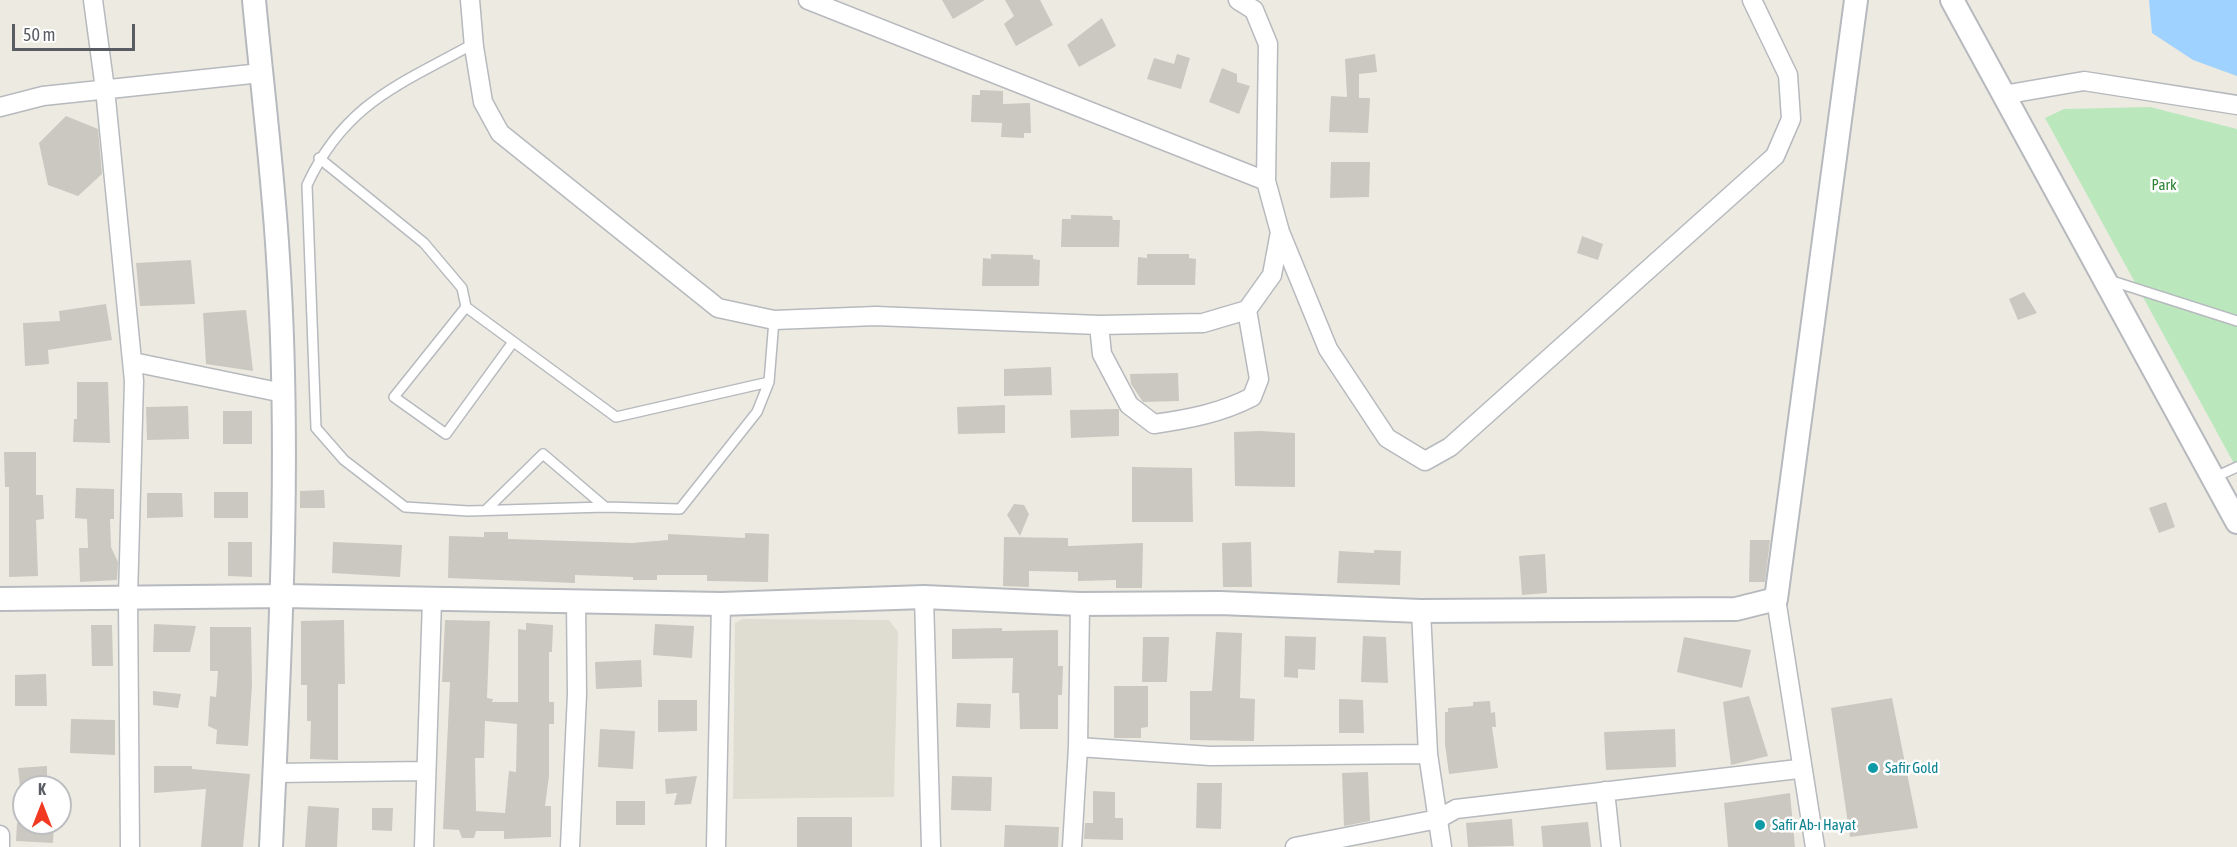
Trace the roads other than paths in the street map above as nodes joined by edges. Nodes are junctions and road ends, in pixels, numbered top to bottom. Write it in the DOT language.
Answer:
graph roads {
  1 [pos="93,0"];
  2 [pos="254,0"];
  3 [pos="470,0"];
  4 [pos="808,0"];
  5 [pos="1239,0"];
  6 [pos="1752,0"];
  7 [pos="1856,0"];
  8 [pos="1952,0"];
  9 [pos="473,44"];
  10 [pos="261,73"];
  11 [pos="105,89"];
  12 [pos="2003,95"];
  13 [pos="2237,105"];
  14 [pos="0,107"];
  15 [pos="319,158"];
  16 [pos="1266,181"];
  17 [pos="1280,232"];
  18 [pos="2104,279"];
  19 [pos="466,307"];
  20 [pos="1247,310"];
  21 [pos="774,320"];
  22 [pos="2237,321"];
  23 [pos="1099,325"];
  24 [pos="513,342"];
  25 [pos="133,362"];
  26 [pos="769,382"];
  27 [pos="283,393"];
  28 [pos="2237,467"];
  29 [pos="2213,478"];
  30 [pos="605,507"];
  31 [pos="486,510"];
  32 [pos="2237,522"];
  33 [pos="283,596"];
  34 [pos="128,597"];
  35 [pos="924,597"];
  36 [pos="1776,598"];
  37 [pos="0,599"];
  38 [pos="432,600"];
  39 [pos="576,602"];
  40 [pos="721,604"];
  41 [pos="1080,604"];
  42 [pos="1421,610"];
  43 [pos="1078,747"];
  44 [pos="1428,754"];
  45 [pos="1798,769"];
  46 [pos="426,771"];
  47 [pos="274,773"];
  48 [pos="1605,791"];
  49 [pos="1438,819"];
  50 [pos="0,836"];
  51 [pos="0,847"];
  52 [pos="130,847"];
  53 [pos="271,847"];
  54 [pos="424,847"];
  55 [pos="570,847"];
  56 [pos="716,847"];
  57 [pos="931,847"];
  58 [pos="1072,847"];
  59 [pos="1295,847"];
  60 [pos="1442,847"];
  61 [pos="1611,847"];
  62 [pos="1815,847"];
  1 -- 11 [label="street"];
  2 -- 10 [label="street"];
  3 -- 9 [label="street"];
  4 -- 16 [label="street"];
  5 -- 16 [label="street"];
  6 -- 17 [label="street"];
  7 -- 36 [label="street"];
  8 -- 12 [label="street"];
  9 -- 15 [label="lane"];
  9 -- 21 [label="street"];
  10 -- 11 [label="street"];
  10 -- 27 [label="street"];
  11 -- 14 [label="street"];
  11 -- 25 [label="street"];
  12 -- 13 [label="street"];
  12 -- 18 [label="street"];
  15 -- 19 [label="lane"];
  15 -- 31 [label="lane"];
  16 -- 17 [label="street"];
  17 -- 20 [label="street"];
  18 -- 22 [label="lane"];
  18 -- 29 [label="street"];
  19 -- 24 [label="lane"];
  19 -- 24 [label="lane"];
  20 -- 23 [label="street"];
  20 -- 23 [label="street"];
  21 -- 23 [label="street"];
  21 -- 26 [label="lane"];
  24 -- 26 [label="lane"];
  25 -- 27 [label="street"];
  25 -- 34 [label="street"];
  26 -- 30 [label="lane"];
  27 -- 33 [label="street"];
  28 -- 29 [label="lane"];
  29 -- 32 [label="street"];
  30 -- 31 [label="lane"];
  30 -- 31 [label="lane"];
  33 -- 34 [label="street"];
  33 -- 38 [label="street"];
  33 -- 47 [label="street"];
  34 -- 37 [label="street"];
  34 -- 52 [label="street"];
  35 -- 40 [label="street"];
  35 -- 41 [label="street"];
  35 -- 57 [label="street"];
  36 -- 42 [label="street"];
  36 -- 62 [label="street"];
  38 -- 39 [label="street"];
  38 -- 46 [label="street"];
  39 -- 40 [label="street"];
  39 -- 55 [label="street"];
  40 -- 56 [label="street"];
  41 -- 42 [label="street"];
  41 -- 43 [label="street"];
  42 -- 44 [label="street"];
  43 -- 44 [label="street"];
  43 -- 58 [label="street"];
  44 -- 49 [label="street"];
  45 -- 48 [label="street"];
  46 -- 47 [label="street"];
  46 -- 54 [label="street"];
  47 -- 53 [label="street"];
  48 -- 49 [label="street"];
  48 -- 61 [label="street"];
  49 -- 59 [label="street"];
  49 -- 60 [label="street"];
  50 -- 51 [label="street"];
}
